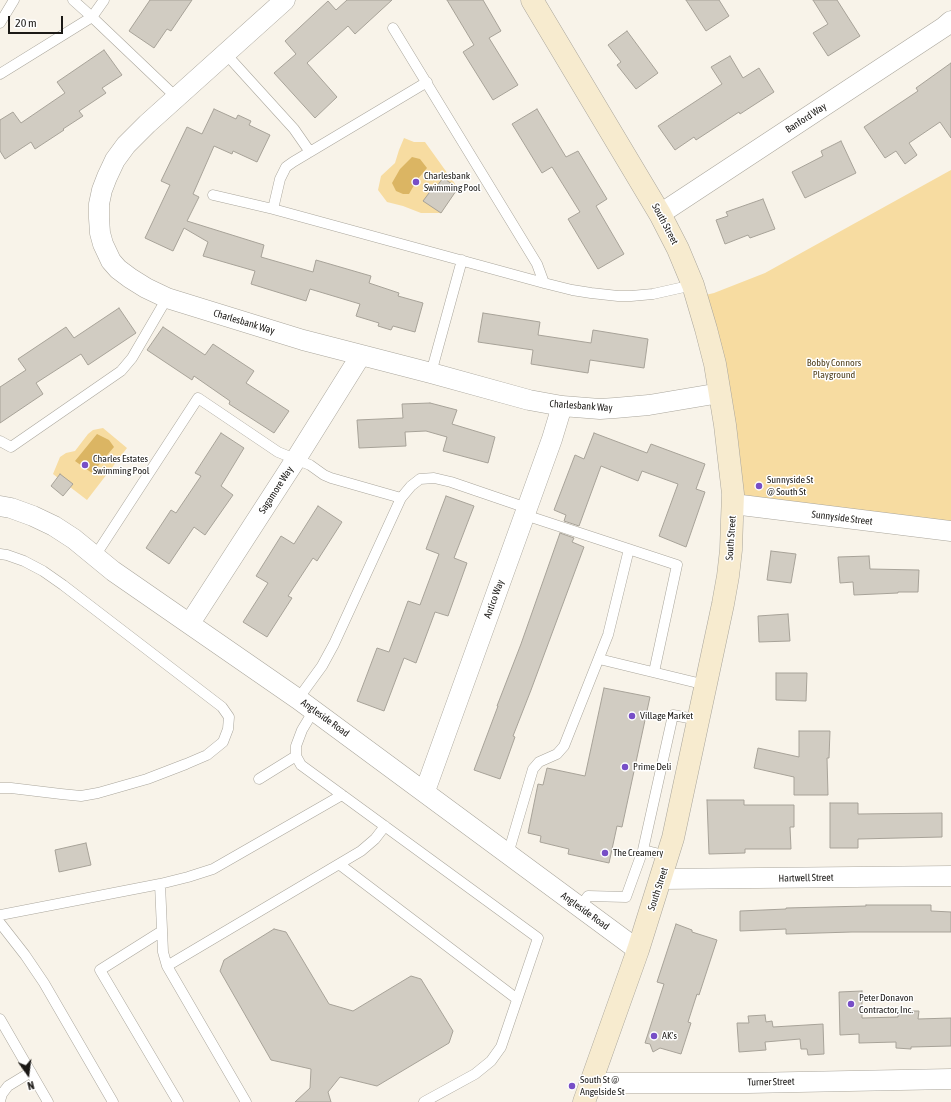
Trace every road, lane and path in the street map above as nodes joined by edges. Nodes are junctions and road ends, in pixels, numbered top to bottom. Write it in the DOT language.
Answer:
graph roads {
  1 [pos="14,0"];
  2 [pos="73,0"];
  3 [pos="104,0"];
  4 [pos="285,0"];
  5 [pos="532,0"];
  6 [pos="92,17"];
  7 [pos="951,21"];
  8 [pos="0,23"];
  9 [pos="393,28"];
  10 [pos="225,53"];
  11 [pos="0,74"];
  12 [pos="427,82"];
  13 [pos="176,97"];
  14 [pos="310,152"];
  15 [pos="213,195"];
  16 [pos="273,210"];
  17 [pos="660,214"];
  18 [pos="462,260"];
  19 [pos="544,283"];
  20 [pos="693,285"];
  21 [pos="167,298"];
  22 [pos="361,355"];
  23 [pos="431,373"];
  24 [pos="720,394"];
  25 [pos="562,406"];
  26 [pos="0,441"];
  27 [pos="296,459"];
  28 [pos="401,498"];
  29 [pos="733,504"];
  30 [pos="0,506"];
  31 [pos="526,512"];
  32 [pos="951,531"];
  33 [pos="629,549"];
  34 [pos="0,554"];
  35 [pos="95,556"];
  36 [pos="190,623"];
  37 [pos="599,659"];
  38 [pos="654,672"];
  39 [pos="706,685"];
  40 [pos="306,705"];
  41 [pos="698,720"];
  42 [pos="296,756"];
  43 [pos="259,779"];
  44 [pos="0,788"];
  45 [pos="425,791"];
  46 [pos="342,794"];
  47 [pos="385,826"];
  48 [pos="643,850"];
  49 [pos="508,854"];
  50 [pos="668,856"];
  51 [pos="339,864"];
  52 [pos="951,876"];
  53 [pos="661,879"];
  54 [pos="160,884"];
  55 [pos="580,907"];
  56 [pos="0,915"];
  57 [pos="0,922"];
  58 [pos="162,931"];
  59 [pos="638,950"];
  60 [pos="166,966"];
  61 [pos="518,999"];
  62 [pos="0,1019"];
  63 [pos="31,1072"];
  64 [pos="951,1079"];
  65 [pos="588,1093"];
  66 [pos="0,1101"];
  67 [pos="48,1102"];
  68 [pos="113,1102"];
  69 [pos="178,1102"];
  70 [pos="246,1102"];
  71 [pos="424,1102"];
  1 -- 8 [label="lane"];
  2 -- 6 [label="lane"];
  3 -- 6 [label="lane"];
  4 -- 10 [label="street, Charlesbank Way"];
  5 -- 17 [label="main road, South Street"];
  6 -- 11 [label="lane"];
  6 -- 13 [label="lane"];
  7 -- 17 [label="street, Banford Way"];
  9 -- 12 [label="lane"];
  10 -- 13 [label="street, Charlesbank Way"];
  10 -- 14 [label="lane"];
  12 -- 14 [label="lane"];
  12 -- 19 [label="lane"];
  13 -- 21 [label="street, Charlesbank Way"];
  14 -- 16 [label="lane"];
  15 -- 16 [label="lane"];
  16 -- 18 [label="lane"];
  17 -- 20 [label="main road, South Street"];
  18 -- 19 [label="lane"];
  18 -- 23 [label="lane"];
  19 -- 20 [label="lane"];
  20 -- 24 [label="main road, South Street"];
  21 -- 22 [label="street, Charlesbank Way"];
  21 -- 26 [label="lane"];
  22 -- 23 [label="street, Charlesbank Way"];
  22 -- 27 [label="street, Sagamore Way"];
  23 -- 25 [label="street, Charlesbank Way"];
  24 -- 25 [label="street, Charlesbank Way"];
  24 -- 29 [label="main road, South Street"];
  25 -- 31 [label="street, Antico Way"];
  27 -- 28 [label="lane"];
  27 -- 35 [label="lane"];
  27 -- 36 [label="street, Sagamore Way"];
  28 -- 31 [label="lane"];
  28 -- 40 [label="lane"];
  29 -- 32 [label="street, Sunnyside Street"];
  29 -- 39 [label="main road, South Street"];
  30 -- 35 [label="street, Angleside Road"];
  31 -- 33 [label="lane"];
  31 -- 45 [label="street, Antico Way"];
  33 -- 37 [label="lane"];
  33 -- 38 [label="lane"];
  34 -- 44 [label="lane"];
  35 -- 36 [label="street, Angleside Road"];
  36 -- 40 [label="street, Angleside Road"];
  37 -- 38 [label="lane"];
  37 -- 49 [label="lane"];
  38 -- 39 [label="lane"];
  39 -- 41 [label="main road, South Street"];
  40 -- 42 [label="lane"];
  40 -- 45 [label="street, Angleside Road"];
  41 -- 48 [label="lane"];
  41 -- 50 [label="main road, South Street"];
  42 -- 43 [label="lane"];
  42 -- 46 [label="lane"];
  45 -- 49 [label="street, Angleside Road"];
  46 -- 47 [label="lane"];
  46 -- 54 [label="lane"];
  47 -- 51 [label="lane"];
  47 -- 61 [label="lane"];
  48 -- 50 [label="lane"];
  48 -- 55 [label="lane"];
  49 -- 55 [label="street, Angleside Road"];
  50 -- 53 [label="main road, South Street"];
  51 -- 60 [label="lane"];
  51 -- 61 [label="lane"];
  52 -- 53 [label="street, Hartwell Street"];
  53 -- 59 [label="main road, South Street"];
  54 -- 56 [label="lane"];
  54 -- 58 [label="lane"];
  55 -- 59 [label="street, Angleside Road"];
  57 -- 68 [label="lane"];
  58 -- 60 [label="lane"];
  58 -- 69 [label="lane"];
  59 -- 65 [label="main road, South Street"];
  60 -- 70 [label="lane"];
  61 -- 71 [label="lane"];
  62 -- 63 [label="lane"];
  63 -- 66 [label="lane"];
  63 -- 67 [label="lane"];
  64 -- 65 [label="street, Turner Street"];
}
